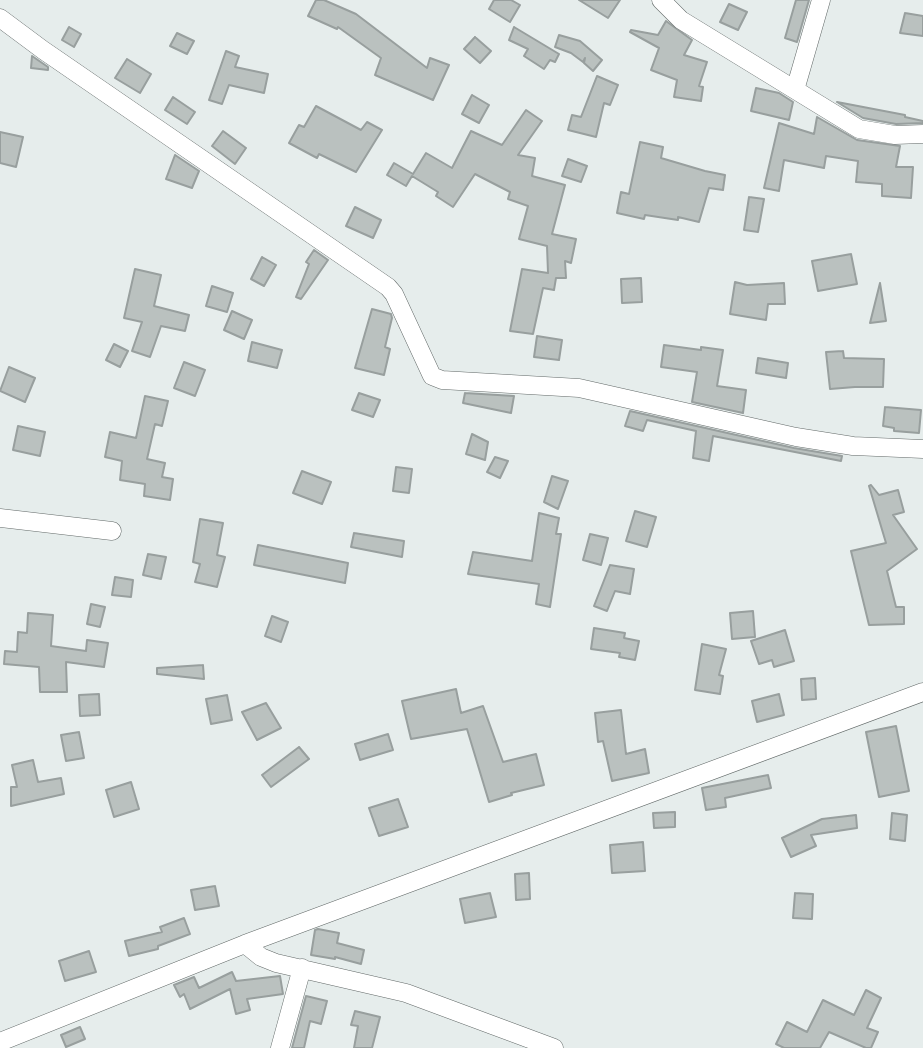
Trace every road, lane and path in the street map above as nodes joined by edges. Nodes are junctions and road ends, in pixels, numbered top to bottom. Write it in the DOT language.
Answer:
graph roads {
  1 [pos="661,0"];
  2 [pos="821,0"];
  3 [pos="0,18"];
  4 [pos="795,90"];
  5 [pos="923,134"];
  6 [pos="923,449"];
  7 [pos="0,518"];
  8 [pos="112,531"];
  9 [pos="923,692"];
  10 [pos="245,944"];
  11 [pos="302,968"];
  12 [pos="0,1042"];
  13 [pos="280,1048"];
  14 [pos="554,1048"];
  1 -- 4 [label="street"];
  2 -- 4 [label="street"];
  3 -- 6 [label="street"];
  4 -- 5 [label="street"];
  7 -- 8 [label="street"];
  9 -- 10 [label="street"];
  10 -- 11 [label="street"];
  10 -- 12 [label="street"];
  11 -- 13 [label="street"];
  11 -- 14 [label="street"];
}
